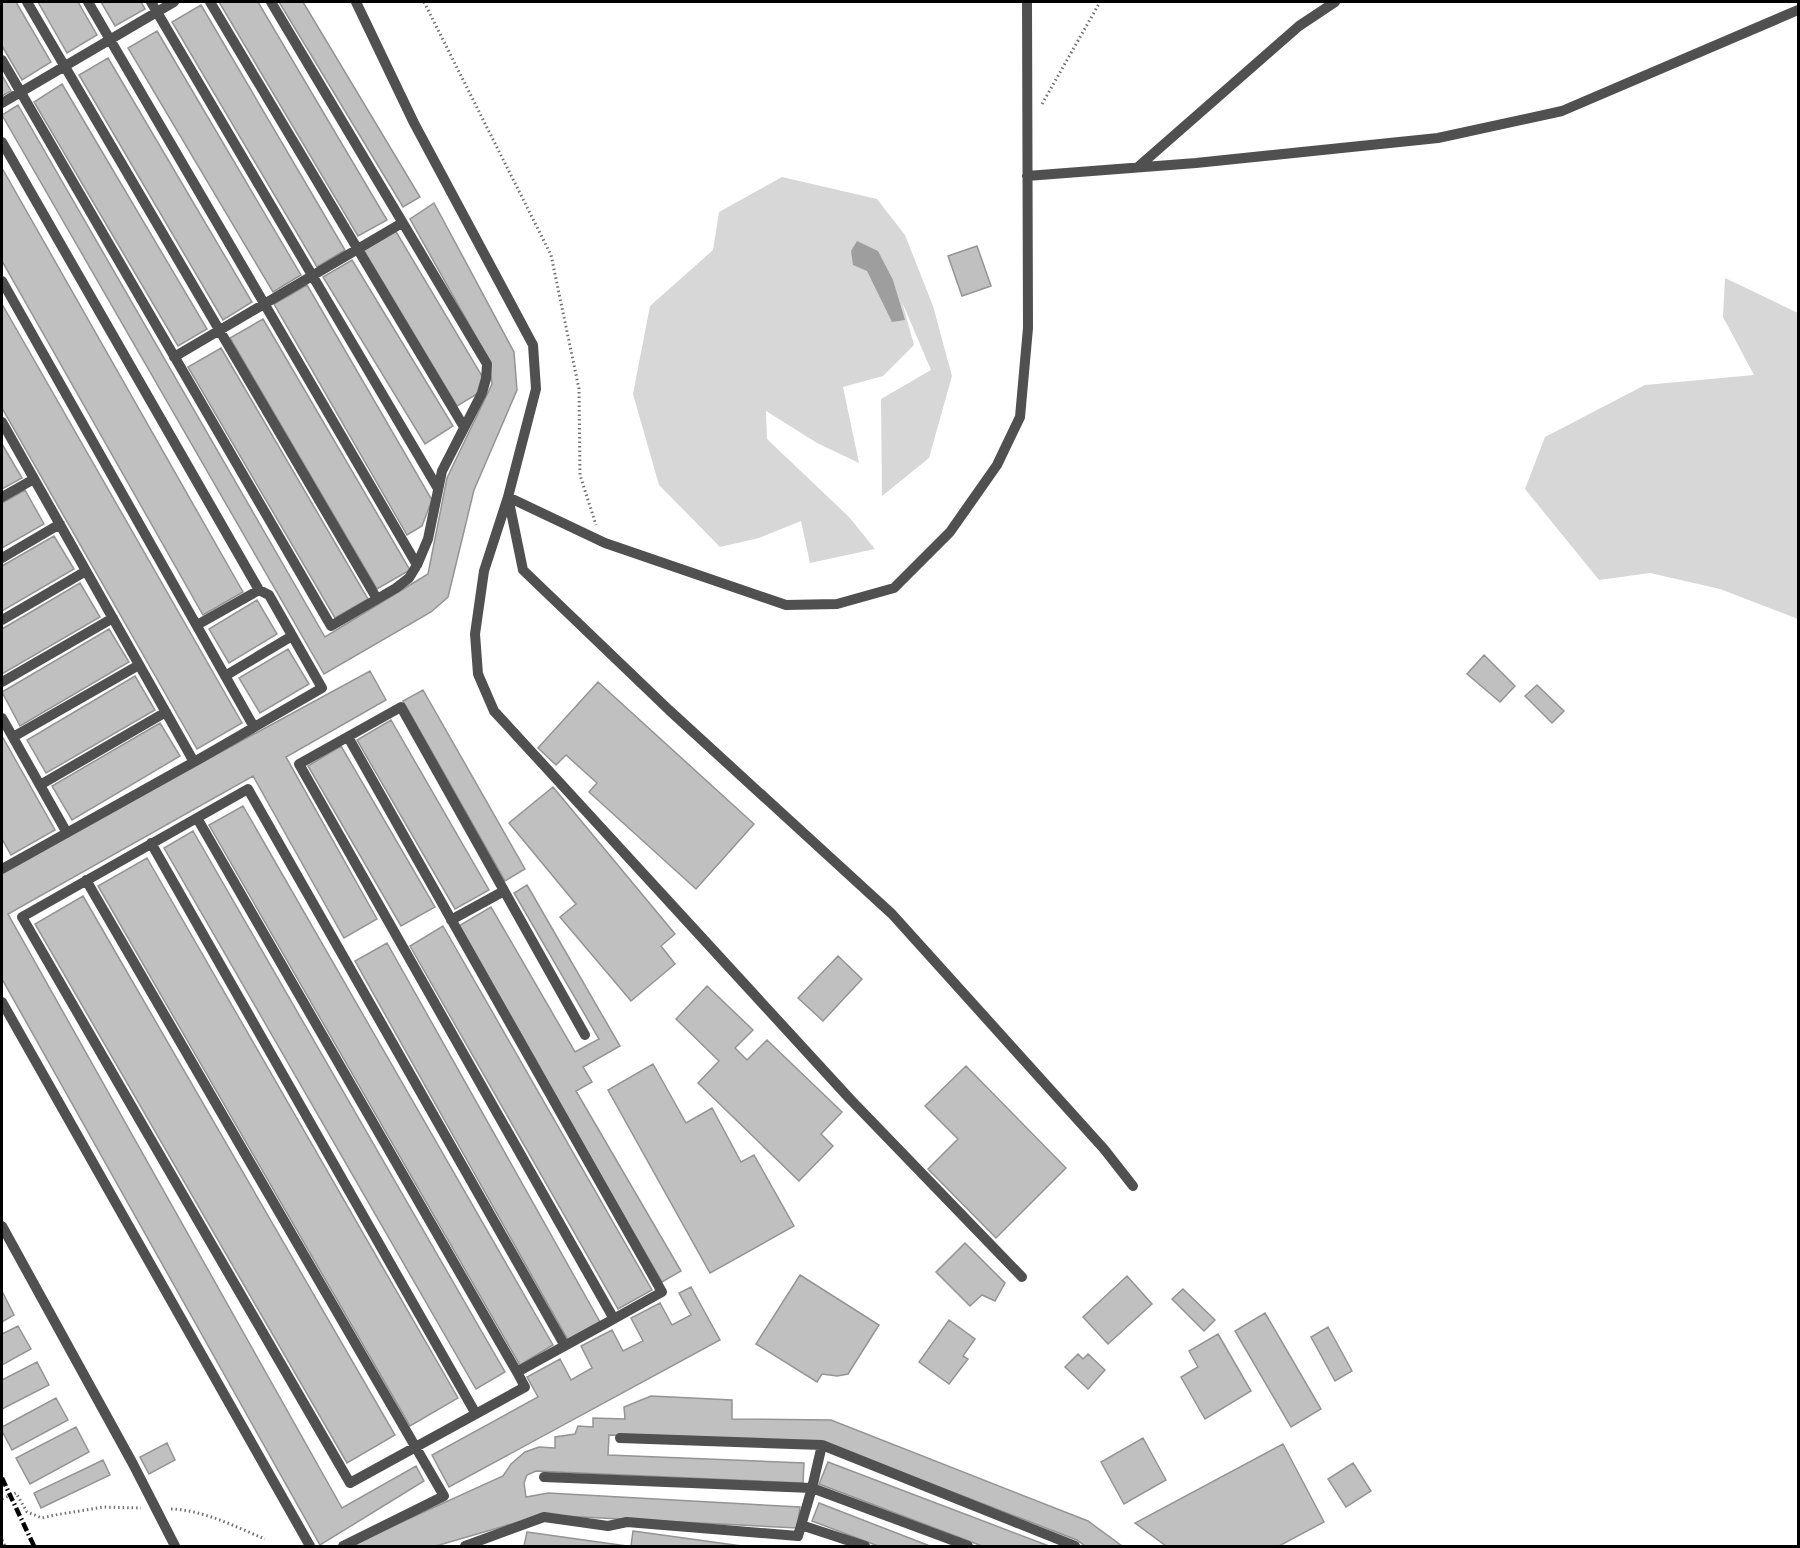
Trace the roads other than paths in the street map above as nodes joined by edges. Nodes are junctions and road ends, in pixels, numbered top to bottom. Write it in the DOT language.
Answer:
graph roads {
  1 [pos="27,2"];
  2 [pos="88,2"];
  3 [pos="174,2"];
  4 [pos="210,2"];
  5 [pos="271,2"];
  6 [pos="356,2"];
  7 [pos="1027,2"];
  8 [pos="1335,2"];
  9 [pos="154,7"];
  10 [pos="1798,10"];
  11 [pos="110,39"];
  12 [pos="2,60"];
  13 [pos="66,66"];
  14 [pos="20,93"];
  15 [pos="2,103"];
  16 [pos="2,142"];
  17 [pos="1138,168"];
  18 [pos="1027,176"];
  19 [pos="402,223"];
  20 [pos="358,249"];
  21 [pos="313,276"];
  22 [pos="2,281"];
  23 [pos="265,304"];
  24 [pos="220,330"];
  25 [pos="174,357"];
  26 [pos="2,422"];
  27 [pos="464,427"];
  28 [pos="5,435"];
  29 [pos="34,478"];
  30 [pos="437,486"];
  31 [pos="2,497"];
  32 [pos="508,497"];
  33 [pos="60,524"];
  34 [pos="2,558"];
  35 [pos="417,565"];
  36 [pos="86,571"];
  37 [pos="259,590"];
  38 [pos="376,598"];
  39 [pos="113,618"];
  40 [pos="2,620"];
  41 [pos="197,625"];
  42 [pos="292,636"];
  43 [pos="139,665"];
  44 [pos="225,676"];
  45 [pos="2,682"];
  46 [pos="166,712"];
  47 [pos="2,718"];
  48 [pos="254,727"];
  49 [pos="13,737"];
  50 [pos="348,737"];
  51 [pos="194,762"];
  52 [pos="39,785"];
  53 [pos="197,818"];
  54 [pos="67,833"];
  55 [pos="151,843"];
  56 [pos="2,869"];
  57 [pos="87,880"];
  58 [pos="504,891"];
  59 [pos="451,920"];
  60 [pos="2,1002"];
  61 [pos="585,1035"];
  62 [pos="1133,1186"];
  63 [pos="2,1226"];
  64 [pos="1022,1277"];
  65 [pos="614,1319"];
  66 [pos="565,1346"];
  67 [pos="517,1372"];
  68 [pos="476,1414"];
  69 [pos="620,1438"];
  70 [pos="822,1445"];
  71 [pos="416,1447"];
  72 [pos="544,1477"];
  73 [pos="812,1488"];
  74 [pos="801,1525"];
  75 [pos="796,1541"];
  76 [pos="175,1546"];
  77 [pos="310,1546"];
  78 [pos="344,1546"];
  79 [pos="468,1546"];
  80 [pos="866,1546"];
  81 [pos="969,1546"];
  82 [pos="1075,1546"];
  1 -- 13 [label="lane"];
  2 -- 11 [label="lane"];
  3 -- 9 [label="lane"];
  4 -- 20 [label="lane"];
  5 -- 19 [label="lane"];
  6 -- 32 [label="lane"];
  7 -- 18 [label="lane"];
  8 -- 17 [label="lane"];
  9 -- 11 [label="lane"];
  9 -- 21 [label="lane"];
  10 -- 17 [label="lane"];
  11 -- 13 [label="lane"];
  11 -- 23 [label="lane"];
  12 -- 14 [label="lane"];
  13 -- 14 [label="lane"];
  13 -- 24 [label="lane"];
  14 -- 15 [label="lane"];
  14 -- 25 [label="lane"];
  16 -- 37 [label="lane"];
  17 -- 18 [label="lane"];
  18 -- 32 [label="lane"];
  19 -- 20 [label="lane"];
  19 -- 27 [label="lane"];
  20 -- 21 [label="lane"];
  20 -- 27 [label="lane"];
  21 -- 23 [label="lane"];
  21 -- 30 [label="lane"];
  22 -- 41 [label="lane"];
  23 -- 24 [label="lane"];
  23 -- 35 [label="lane"];
  24 -- 25 [label="lane"];
  24 -- 38 [label="lane"];
  25 -- 38 [label="lane"];
  26 -- 28 [label="lane"];
  27 -- 30 [label="lane"];
  28 -- 29 [label="lane"];
  29 -- 31 [label="lane"];
  29 -- 33 [label="lane"];
  30 -- 35 [label="lane"];
  32 -- 62 [label="lane"];
  32 -- 64 [label="lane"];
  33 -- 34 [label="lane"];
  33 -- 36 [label="lane"];
  35 -- 38 [label="lane"];
  36 -- 39 [label="lane"];
  36 -- 40 [label="lane"];
  37 -- 41 [label="lane"];
  37 -- 42 [label="lane"];
  39 -- 43 [label="lane"];
  39 -- 45 [label="lane"];
  41 -- 44 [label="lane"];
  42 -- 44 [label="lane"];
  42 -- 48 [label="lane"];
  43 -- 46 [label="lane"];
  43 -- 49 [label="lane"];
  44 -- 48 [label="lane"];
  46 -- 51 [label="lane"];
  46 -- 52 [label="lane"];
  47 -- 49 [label="lane"];
  48 -- 51 [label="lane"];
  49 -- 52 [label="lane"];
  50 -- 58 [label="lane"];
  50 -- 59 [label="lane"];
  50 -- 65 [label="lane"];
  51 -- 54 [label="lane"];
  52 -- 54 [label="lane"];
  53 -- 55 [label="lane"];
  53 -- 66 [label="lane"];
  53 -- 67 [label="lane"];
  54 -- 56 [label="lane"];
  55 -- 57 [label="lane"];
  55 -- 68 [label="lane"];
  57 -- 71 [label="lane"];
  57 -- 71 [label="lane"];
  58 -- 59 [label="lane"];
  58 -- 61 [label="lane"];
  59 -- 65 [label="lane"];
  60 -- 77 [label="lane"];
  63 -- 76 [label="lane"];
  65 -- 66 [label="lane"];
  66 -- 67 [label="lane"];
  67 -- 68 [label="lane"];
  68 -- 71 [label="lane"];
  69 -- 70 [label="lane"];
  70 -- 73 [label="lane"];
  70 -- 82 [label="lane"];
  71 -- 78 [label="lane"];
  72 -- 73 [label="lane"];
  73 -- 74 [label="lane"];
  73 -- 81 [label="lane"];
  74 -- 75 [label="lane"];
  74 -- 80 [label="lane"];
  75 -- 79 [label="lane"];
}
